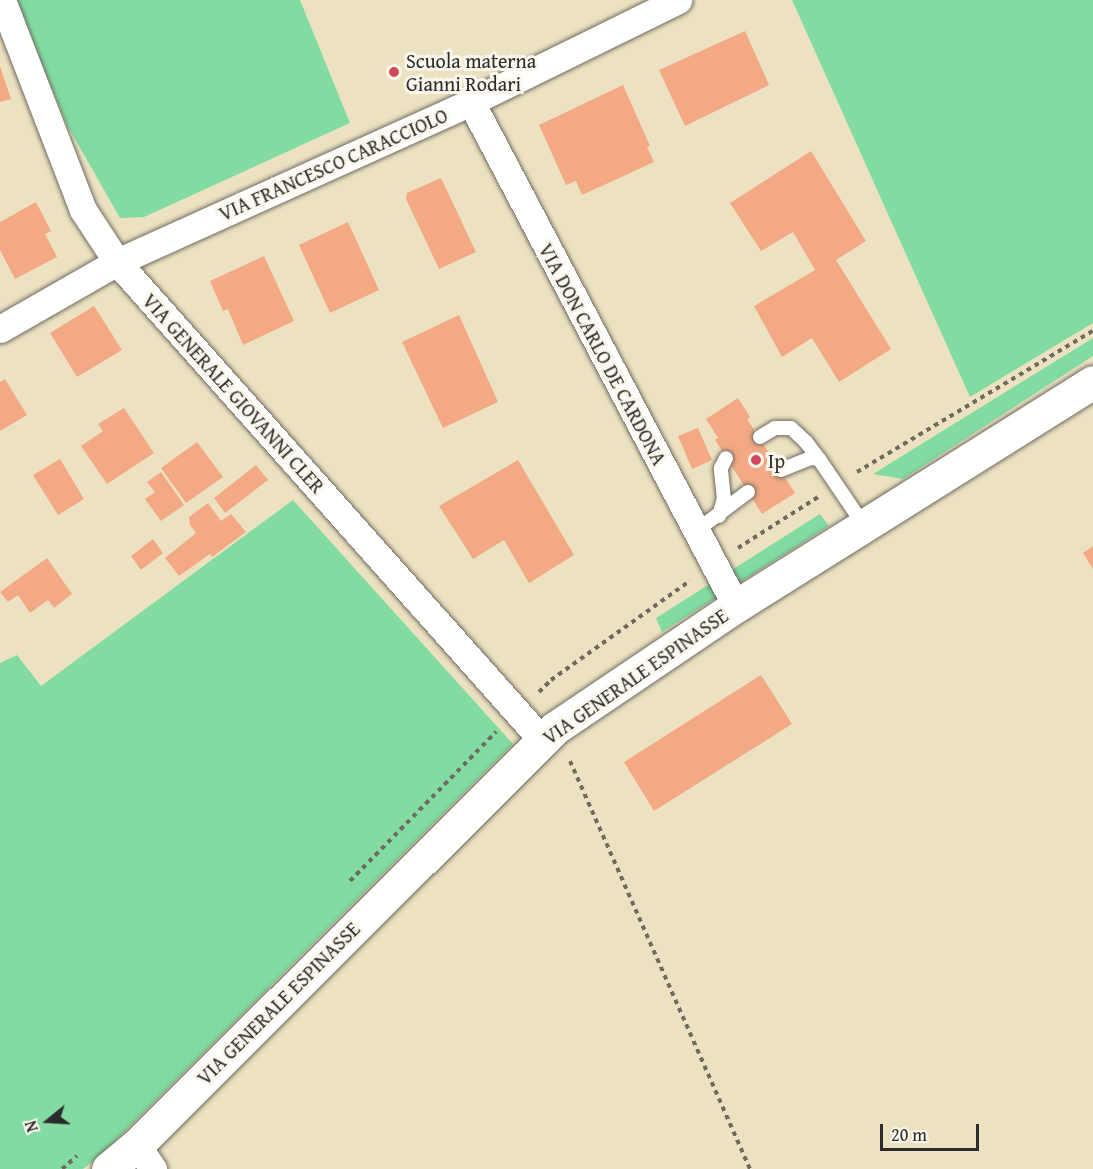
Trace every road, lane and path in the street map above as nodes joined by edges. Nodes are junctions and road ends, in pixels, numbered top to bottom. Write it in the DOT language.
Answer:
graph roads {
  1 [pos="2,0"];
  2 [pos="678,0"];
  3 [pos="471,102"];
  4 [pos="117,262"];
  5 [pos="0,329"];
  6 [pos="1093,331"];
  7 [pos="1093,382"];
  8 [pos="760,437"];
  9 [pos="726,458"];
  10 [pos="819,459"];
  11 [pos="782,470"];
  12 [pos="838,484"];
  13 [pos="748,492"];
  14 [pos="719,516"];
  15 [pos="865,526"];
  16 [pos="696,531"];
  17 [pos="714,563"];
  18 [pos="736,606"];
  19 [pos="519,712"];
  20 [pos="548,734"];
  21 [pos="145,1157"];
  22 [pos="108,1169"];
  23 [pos="750,1169"];
  1 -- 4 [label="street, VIA GENERALE GIOVANNI CLER"];
  2 -- 3 [label="street, VIA FRANCESCO CARACCIOLO"];
  3 -- 4 [label="street, VIA FRANCESCO CARACCIOLO"];
  3 -- 16 [label="street, VIA DON CARLO DE CARDONA"];
  4 -- 5 [label="street, VIA FRANCESCO CARACCIOLO"];
  4 -- 19 [label="street, VIA GENERALE GIOVANNI CLER"];
  6 -- 12 [label="path"];
  7 -- 15 [label="street, VIA GENERALE ESPINASSE"];
  8 -- 10 [label="lane"];
  9 -- 14 [label="lane"];
  10 -- 11 [label="lane"];
  10 -- 12 [label="lane"];
  12 -- 15 [label="lane"];
  12 -- 17 [label="path"];
  13 -- 14 [label="lane"];
  14 -- 16 [label="lane"];
  15 -- 18 [label="street, VIA GENERALE ESPINASSE"];
  16 -- 17 [label="street, VIA DON CARLO DE CARDONA"];
  17 -- 18 [label="street, VIA DON CARLO DE CARDONA"];
  17 -- 19 [label="path"];
  18 -- 20 [label="street, VIA GENERALE ESPINASSE"];
  19 -- 20 [label="street, VIA GENERALE GIOVANNI CLER"];
  20 -- 21 [label="street, VIA GENERALE ESPINASSE"];
  20 -- 23 [label="path"];
  21 -- 22 [label="street, VIA GENERALE ESPINASSE"];
}
